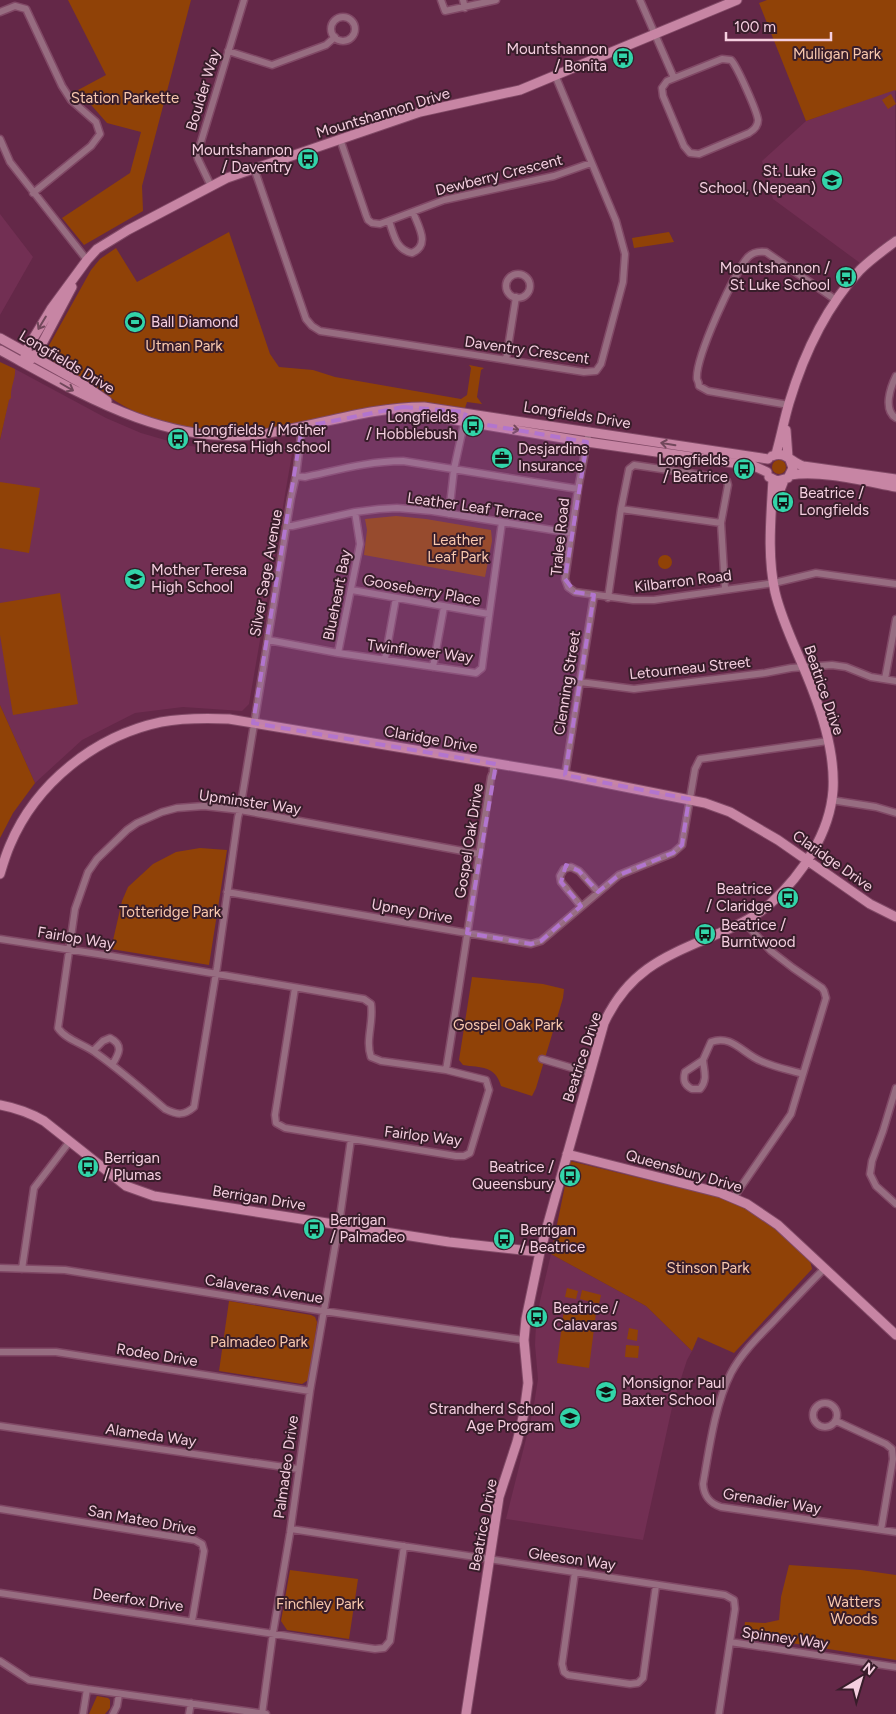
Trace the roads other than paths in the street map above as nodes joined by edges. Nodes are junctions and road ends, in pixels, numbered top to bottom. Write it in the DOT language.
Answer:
graph roads {
  1 [pos="244,0"];
  2 [pos="441,0"];
  3 [pos="463,0"];
  4 [pos="496,0"];
  5 [pos="640,0"];
  6 [pos="737,0"];
  7 [pos="465,8"];
  8 [pos="0,12"];
  9 [pos="654,35"];
  10 [pos="335,37"];
  11 [pos="228,51"];
  12 [pos="555,75"];
  13 [pos="674,78"];
  14 [pos="0,139"];
  15 [pos="340,139"];
  16 [pos="591,163"];
  17 [pos="254,168"];
  18 [pos="211,186"];
  19 [pos="33,193"];
  20 [pos="413,212"];
  21 [pos="389,221"];
  22 [pos="896,241"];
  23 [pos="87,260"];
  24 [pos="80,269"];
  25 [pos="516,297"];
  26 [pos="836,300"];
  27 [pos="0,338"];
  28 [pos="0,350"];
  29 [pos="25,352"];
  30 [pos="35,357"];
  31 [pos="506,360"];
  32 [pos="25,363"];
  33 [pos="896,376"];
  34 [pos="789,405"];
  35 [pos="119,410"];
  36 [pos="465,417"];
  37 [pos="786,418"];
  38 [pos="896,418"];
  39 [pos="302,427"];
  40 [pos="589,431"];
  41 [pos="587,442"];
  42 [pos="772,457"];
  43 [pos="789,459"];
  44 [pos="454,468"];
  45 [pos="766,472"];
  46 [pos="296,476"];
  47 [pos="787,477"];
  48 [pos="773,479"];
  49 [pos="896,479"];
  50 [pos="896,486"];
  51 [pos="578,489"];
  52 [pos="621,509"];
  53 [pos="355,512"];
  54 [pos="772,512"];
  55 [pos="449,514"];
  56 [pos="502,522"];
  57 [pos="721,523"];
  58 [pos="287,526"];
  59 [pos="571,533"];
  60 [pos="774,582"];
  61 [pos="896,584"];
  62 [pos="568,587"];
  63 [pos="725,589"];
  64 [pos="352,590"];
  65 [pos="594,596"];
  66 [pos="396,598"];
  67 [pos="608,598"];
  68 [pos="444,607"];
  69 [pos="489,614"];
  70 [pos="896,619"];
  71 [pos="268,640"];
  72 [pos="338,653"];
  73 [pos="385,659"];
  74 [pos="433,667"];
  75 [pos="803,667"];
  76 [pos="885,679"];
  77 [pos="896,681"];
  78 [pos="580,682"];
  79 [pos="253,723"];
  80 [pos="828,741"];
  81 [pos="493,764"];
  82 [pos="565,775"];
  83 [pos="689,799"];
  84 [pos="831,800"];
  85 [pos="240,810"];
  86 [pos="896,813"];
  87 [pos="479,854"];
  88 [pos="808,859"];
  89 [pos="0,874"];
  90 [pos="227,892"];
  91 [pos="598,892"];
  92 [pos="581,906"];
  93 [pos="896,916"];
  94 [pos="744,922"];
  95 [pos="467,933"];
  96 [pos="0,939"];
  97 [pos="68,949"];
  98 [pos="216,974"];
  99 [pos="296,988"];
  100 [pos="93,1051"];
  101 [pos="542,1060"];
  102 [pos="703,1060"];
  103 [pos="112,1065"];
  104 [pos="446,1070"];
  105 [pos="589,1072"];
  106 [pos="803,1074"];
  107 [pos="896,1088"];
  108 [pos="0,1105"];
  109 [pos="351,1139"];
  110 [pos="70,1141"];
  111 [pos="567,1154"];
  112 [pos="734,1197"];
  113 [pos="896,1204"];
  114 [pos="339,1224"];
  115 [pos="540,1252"];
  116 [pos="0,1268"];
  117 [pos="825,1268"];
  118 [pos="22,1269"];
  119 [pos="323,1311"];
  120 [pos="896,1335"];
  121 [pos="524,1340"];
  122 [pos="0,1352"];
  123 [pos="310,1391"];
  124 [pos="836,1421"];
  125 [pos="0,1426"];
  126 [pos="298,1470"];
  127 [pos="0,1509"];
  128 [pos="290,1528"];
  129 [pos="881,1530"];
  130 [pos="896,1532"];
  131 [pos="404,1546"];
  132 [pos="490,1559"];
  133 [pos="575,1572"];
  134 [pos="656,1585"];
  135 [pos="0,1593"];
  136 [pos="192,1621"];
  137 [pos="273,1633"];
  138 [pos="730,1642"];
  139 [pos="0,1661"];
  140 [pos="896,1667"];
  141 [pos="87,1690"];
  142 [pos="119,1694"];
  143 [pos="191,1703"];
  144 [pos="83,1714"];
  145 [pos="113,1714"];
  146 [pos="189,1714"];
  147 [pos="264,1714"];
  148 [pos="466,1714"];
  149 [pos="719,1714"];
  1 -- 11 [label="street, Boulder Way"];
  2 -- 7 [label="street"];
  3 -- 7 [label="street"];
  4 -- 7 [label="street"];
  5 -- 9 [label="street"];
  6 -- 9 [label="street, Mountshannon Drive"];
  8 -- 19 [label="street"];
  9 -- 12 [label="street, Mountshannon Drive"];
  9 -- 13 [label="street"];
  10 -- 11 [label="street"];
  11 -- 18 [label="street, Boulder Way"];
  12 -- 15 [label="street, Mountshannon Drive"];
  12 -- 16 [label="street, Daventry Crescent"];
  13 -- 13 [label="street"];
  14 -- 19 [label="street"];
  15 -- 17 [label="street, Mountshannon Drive"];
  15 -- 21 [label="street, Dewberry Crescent"];
  16 -- 20 [label="street, Dewberry Crescent"];
  16 -- 31 [label="street, Daventry Crescent"];
  17 -- 18 [label="street, Mountshannon Drive"];
  17 -- 31 [label="street, Daventry Crescent"];
  18 -- 23 [label="street, Mountshannon Drive"];
  19 -- 23 [label="street"];
  20 -- 21 [label="street, Dewberry Crescent"];
  20 -- 21 [label="street"];
  22 -- 26 [label="street"];
  23 -- 24 [label="street, Mountshannon Drive"];
  24 -- 29 [label="street, Mountshannon Drive, one-way"];
  24 -- 30 [label="street, Mountshannon Drive"];
  25 -- 31 [label="street"];
  26 -- 34 [label="street"];
  26 -- 34 [label="street"];
  27 -- 29 [label="street, Longfields Drive"];
  28 -- 32 [label="street, Longfields Drive"];
  29 -- 30 [label="street, Longfields Drive"];
  29 -- 32 [label="street"];
  30 -- 32 [label="street, Mountshannon Drive"];
  30 -- 35 [label="street, Longfields Drive"];
  32 -- 35 [label="street, Longfields Drive, one-way"];
  33 -- 38 [label="street"];
  34 -- 37 [label="street"];
  35 -- 39 [label="street, Longfields Drive"];
  36 -- 39 [label="street, Longfields Drive"];
  36 -- 40 [label="street, Longfields Drive"];
  36 -- 41 [label="street, Longfields Drive, one-way"];
  36 -- 44 [label="street"];
  37 -- 42 [label="street"];
  37 -- 43 [label="street"];
  39 -- 46 [label="street, Silver Sage Avenue"];
  40 -- 41 [label="street, Tralee Road"];
  42 -- 40 [label="street, Longfields Drive, one-way"];
  41 -- 45 [label="street, Longfields Drive"];
  41 -- 51 [label="street, Tralee Road"];
  42 -- 43 [label="street"];
  42 -- 45 [label="street"];
  43 -- 47 [label="street"];
  43 -- 49 [label="street"];
  44 -- 46 [label="street"];
  44 -- 51 [label="street"];
  44 -- 55 [label="street"];
  45 -- 48 [label="street"];
  46 -- 58 [label="street, Silver Sage Avenue"];
  47 -- 48 [label="street"];
  47 -- 50 [label="street"];
  47 -- 54 [label="street, Beatrice Drive"];
  48 -- 54 [label="street, Beatrice Drive"];
  51 -- 59 [label="street, Tralee Road"];
  52 -- 57 [label="street"];
  52 -- 57 [label="street"];
  52 -- 67 [label="street"];
  53 -- 55 [label="street, Leather Leaf Terrace"];
  53 -- 58 [label="street, Leather Leaf Terrace"];
  53 -- 64 [label="street, Blueheart Bay"];
  54 -- 60 [label="street, Beatrice Drive"];
  55 -- 56 [label="street, Leather Leaf Terrace"];
  56 -- 59 [label="street, Leather Leaf Terrace"];
  56 -- 69 [label="street, Twinflower Way"];
  57 -- 63 [label="street"];
  58 -- 71 [label="street, Silver Sage Avenue"];
  59 -- 62 [label="street, Tralee Road"];
  60 -- 61 [label="street, Kilbarron Road"];
  60 -- 63 [label="street, Kilbarron Road"];
  60 -- 75 [label="street, Beatrice Drive"];
  62 -- 65 [label="street, Kilbarron Road"];
  63 -- 67 [label="street, Kilbarron Road"];
  64 -- 66 [label="street, Gooseberry Place"];
  64 -- 72 [label="street, Blueheart Bay"];
  65 -- 67 [label="street, Kilbarron Road"];
  65 -- 78 [label="street, Clenning Street"];
  66 -- 68 [label="street, Gooseberry Place"];
  66 -- 73 [label="street"];
  68 -- 69 [label="street, Gooseberry Place"];
  68 -- 74 [label="street"];
  69 -- 74 [label="street, Twinflower Way"];
  70 -- 76 [label="street"];
  71 -- 72 [label="street, Twinflower Way"];
  71 -- 79 [label="street, Silver Sage Avenue"];
  72 -- 73 [label="street, Twinflower Way"];
  73 -- 74 [label="street, Twinflower Way"];
  75 -- 76 [label="street, Letourneau Street"];
  75 -- 78 [label="street, Letourneau Street"];
  75 -- 80 [label="street, Beatrice Drive"];
  76 -- 77 [label="street, Letourneau Street"];
  78 -- 82 [label="street, Clenning Street"];
  79 -- 81 [label="street, Claridge Drive"];
  79 -- 85 [label="street, Silver Sage Avenue"];
  79 -- 89 [label="street, Claridge Drive"];
  80 -- 83 [label="street"];
  80 -- 84 [label="street, Beatrice Drive"];
  81 -- 82 [label="street, Claridge Drive"];
  81 -- 87 [label="street, Gospel Oak Drive"];
  82 -- 83 [label="street, Claridge Drive"];
  83 -- 88 [label="street, Claridge Drive"];
  83 -- 91 [label="street, Upney Drive"];
  84 -- 86 [label="street"];
  84 -- 88 [label="street, Beatrice Drive"];
  85 -- 87 [label="street, Upminster Way"];
  85 -- 90 [label="street, Silver Sage Avenue"];
  85 -- 97 [label="street, Upminster Way"];
  87 -- 95 [label="street, Gospel Oak Drive"];
  88 -- 93 [label="street, Claridge Drive"];
  88 -- 94 [label="street, Beatrice Drive"];
  90 -- 95 [label="street, Upney Drive"];
  90 -- 98 [label="street, Silver Sage Avenue"];
  91 -- 92 [label="street, Upney Drive"];
  91 -- 92 [label="street"];
  92 -- 95 [label="street, Upney Drive"];
  94 -- 105 [label="street, Beatrice Drive"];
  94 -- 106 [label="street"];
  95 -- 104 [label="street, Gospel Oak Drive"];
  96 -- 97 [label="street, Fairlop Way"];
  97 -- 98 [label="street, Fairlop Way"];
  97 -- 100 [label="street, Upminster Way"];
  98 -- 99 [label="street, Fairlop Way"];
  98 -- 103 [label="street, Silver Sage Avenue"];
  99 -- 104 [label="street, Fairlop Way"];
  99 -- 109 [label="street, Fairlop Way"];
  100 -- 103 [label="street"];
  100 -- 103 [label="street"];
  101 -- 105 [label="street"];
  102 -- 102 [label="street"];
  102 -- 106 [label="street"];
  104 -- 109 [label="street, Fairlop Way"];
  105 -- 111 [label="street, Beatrice Drive"];
  106 -- 112 [label="street"];
  107 -- 113 [label="street"];
  108 -- 110 [label="street, Berrigan Drive"];
  109 -- 114 [label="street, Palmadeo Drive"];
  110 -- 114 [label="street, Berrigan Drive"];
  110 -- 118 [label="street"];
  111 -- 112 [label="street, Queensbury Drive"];
  111 -- 115 [label="street, Beatrice Drive"];
  112 -- 117 [label="street, Queensbury Drive"];
  114 -- 115 [label="street, Berrigan Drive"];
  114 -- 119 [label="street, Palmadeo Drive"];
  115 -- 121 [label="street, Beatrice Drive"];
  116 -- 118 [label="street, Calaveras Avenue"];
  117 -- 120 [label="street, Queensbury Drive"];
  117 -- 129 [label="street, Grenadier Way"];
  118 -- 119 [label="street, Calaveras Avenue"];
  119 -- 121 [label="street, Calaveras Avenue"];
  119 -- 123 [label="street, Palmadeo Drive"];
  121 -- 132 [label="street, Beatrice Drive"];
  122 -- 123 [label="street, Rodeo Drive"];
  123 -- 126 [label="street, Palmadeo Drive"];
  124 -- 129 [label="street"];
  125 -- 126 [label="street, Alameda Way"];
  126 -- 128 [label="street, Palmadeo Drive"];
  127 -- 136 [label="street, San Mateo Drive"];
  128 -- 131 [label="street, Gleeson Way"];
  128 -- 137 [label="street, Palmadeo Drive"];
  129 -- 130 [label="street, Grenadier Way"];
  131 -- 132 [label="street, Gleeson Way"];
  131 -- 137 [label="street, Deerfox Drive"];
  132 -- 133 [label="street, Gleeson Way"];
  132 -- 148 [label="street, Beatrice Drive"];
  133 -- 134 [label="street, Gleeson Way"];
  133 -- 134 [label="street"];
  134 -- 138 [label="street, Gleeson Way"];
  135 -- 136 [label="street, Deerfox Drive"];
  136 -- 137 [label="street, Deerfox Drive"];
  137 -- 147 [label="street, Palmadeo Drive"];
  138 -- 140 [label="street, Spinney Way"];
  138 -- 149 [label="street, Gleeson Way"];
  139 -- 141 [label="street"];
  141 -- 142 [label="street"];
  141 -- 144 [label="street"];
  142 -- 143 [label="street"];
  142 -- 145 [label="street"];
  143 -- 146 [label="street"];
  143 -- 147 [label="street"];
}
